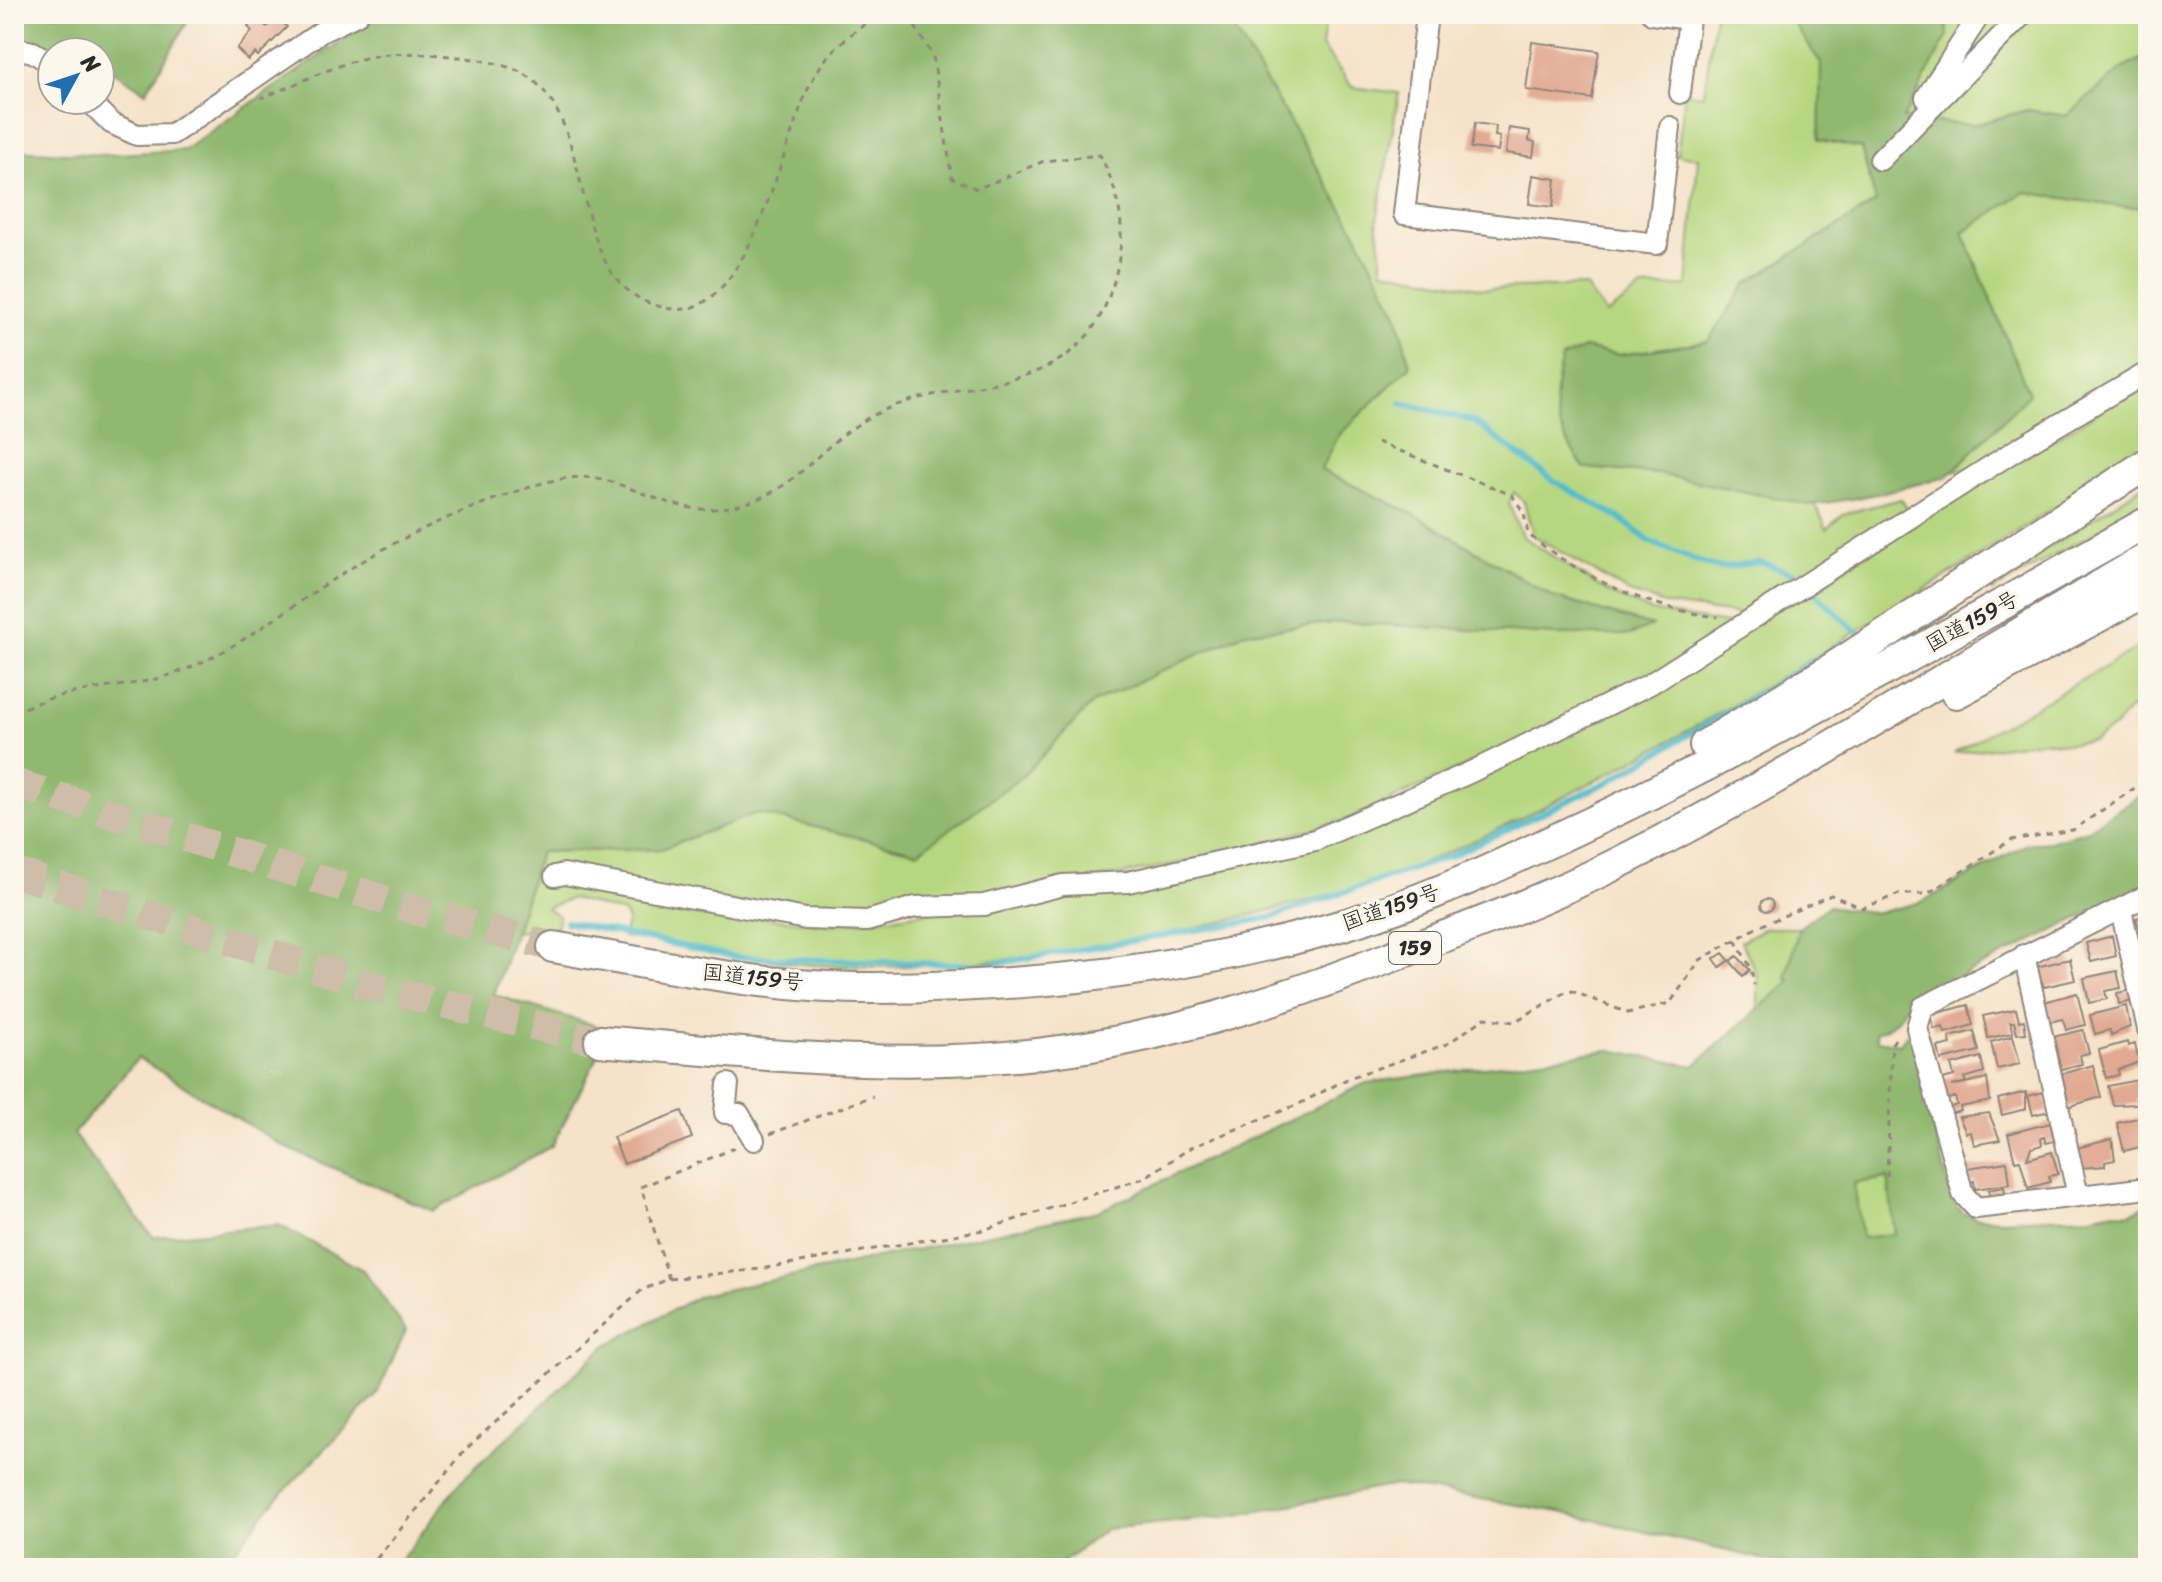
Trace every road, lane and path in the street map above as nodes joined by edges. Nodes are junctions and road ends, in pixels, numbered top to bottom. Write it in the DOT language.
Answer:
graph roads {
  1 [pos="358,14"];
  2 [pos="1427,14"];
  3 [pos="1652,14"];
  4 [pos="1980,14"];
  5 [pos="2023,14"];
  6 [pos="14,48"];
  7 [pos="36,54"];
  8 [pos="1680,93"];
  9 [pos="260,99"];
  10 [pos="1925,113"];
  11 [pos="104,116"];
  12 [pos="1670,127"];
  13 [pos="1880,160"];
  14 [pos="2148,372"];
  15 [pos="1377,442"];
  16 [pos="2148,463"];
  17 [pos="2148,522"];
  18 [pos="2148,558"];
  19 [pos="2148,590"];
  20 [pos="1750,620"];
  21 [pos="14,713"];
  22 [pos="2148,779"];
  23 [pos="1685,827"];
  24 [pos="555,876"];
  25 [pos="1478,876"];
  26 [pos="2148,895"];
  27 [pos="2121,910"];
  28 [pos="1735,940"];
  29 [pos="553,947"];
  30 [pos="2024,955"];
  31 [pos="1754,985"];
  32 [pos="2148,1029"];
  33 [pos="600,1041"];
  34 [pos="1892,1044"];
  35 [pos="728,1084"];
  36 [pos="873,1096"];
  37 [pos="754,1140"];
  38 [pos="1887,1176"];
  39 [pos="2148,1188"];
  40 [pos="2078,1196"];
  41 [pos="669,1279"];
  42 [pos="369,1568"];
  1 -- 11 [label="street"];
  2 -- 12 [label="street"];
  3 -- 8 [label="street"];
  4 -- 10 [label="street"];
  5 -- 10 [label="street"];
  6 -- 7 [label="street"];
  9 -- 21 [label="path"];
  10 -- 13 [label="street"];
  14 -- 20 [label="street"];
  15 -- 20 [label="path"];
  16 -- 25 [label="highway, 159"];
  17 -- 25 [label="highway, 国道159号 / 159"];
  18 -- 23 [label="highway, 国道159号 / 159"];
  19 -- 23 [label="highway, 159"];
  20 -- 24 [label="street"];
  22 -- 28 [label="path"];
  23 -- 33 [label="highway, 国道159号 / 159"];
  25 -- 29 [label="highway, 国道159号 / 159"];
  26 -- 27 [label="street"];
  27 -- 30 [label="street"];
  27 -- 32 [label="street"];
  28 -- 31 [label="path"];
  28 -- 41 [label="path"];
  30 -- 40 [label="street"];
  30 -- 40 [label="street"];
  34 -- 38 [label="path"];
  35 -- 37 [label="street"];
  36 -- 37 [label="path"];
  37 -- 41 [label="path"];
  39 -- 40 [label="street"];
  41 -- 42 [label="path"];
}
